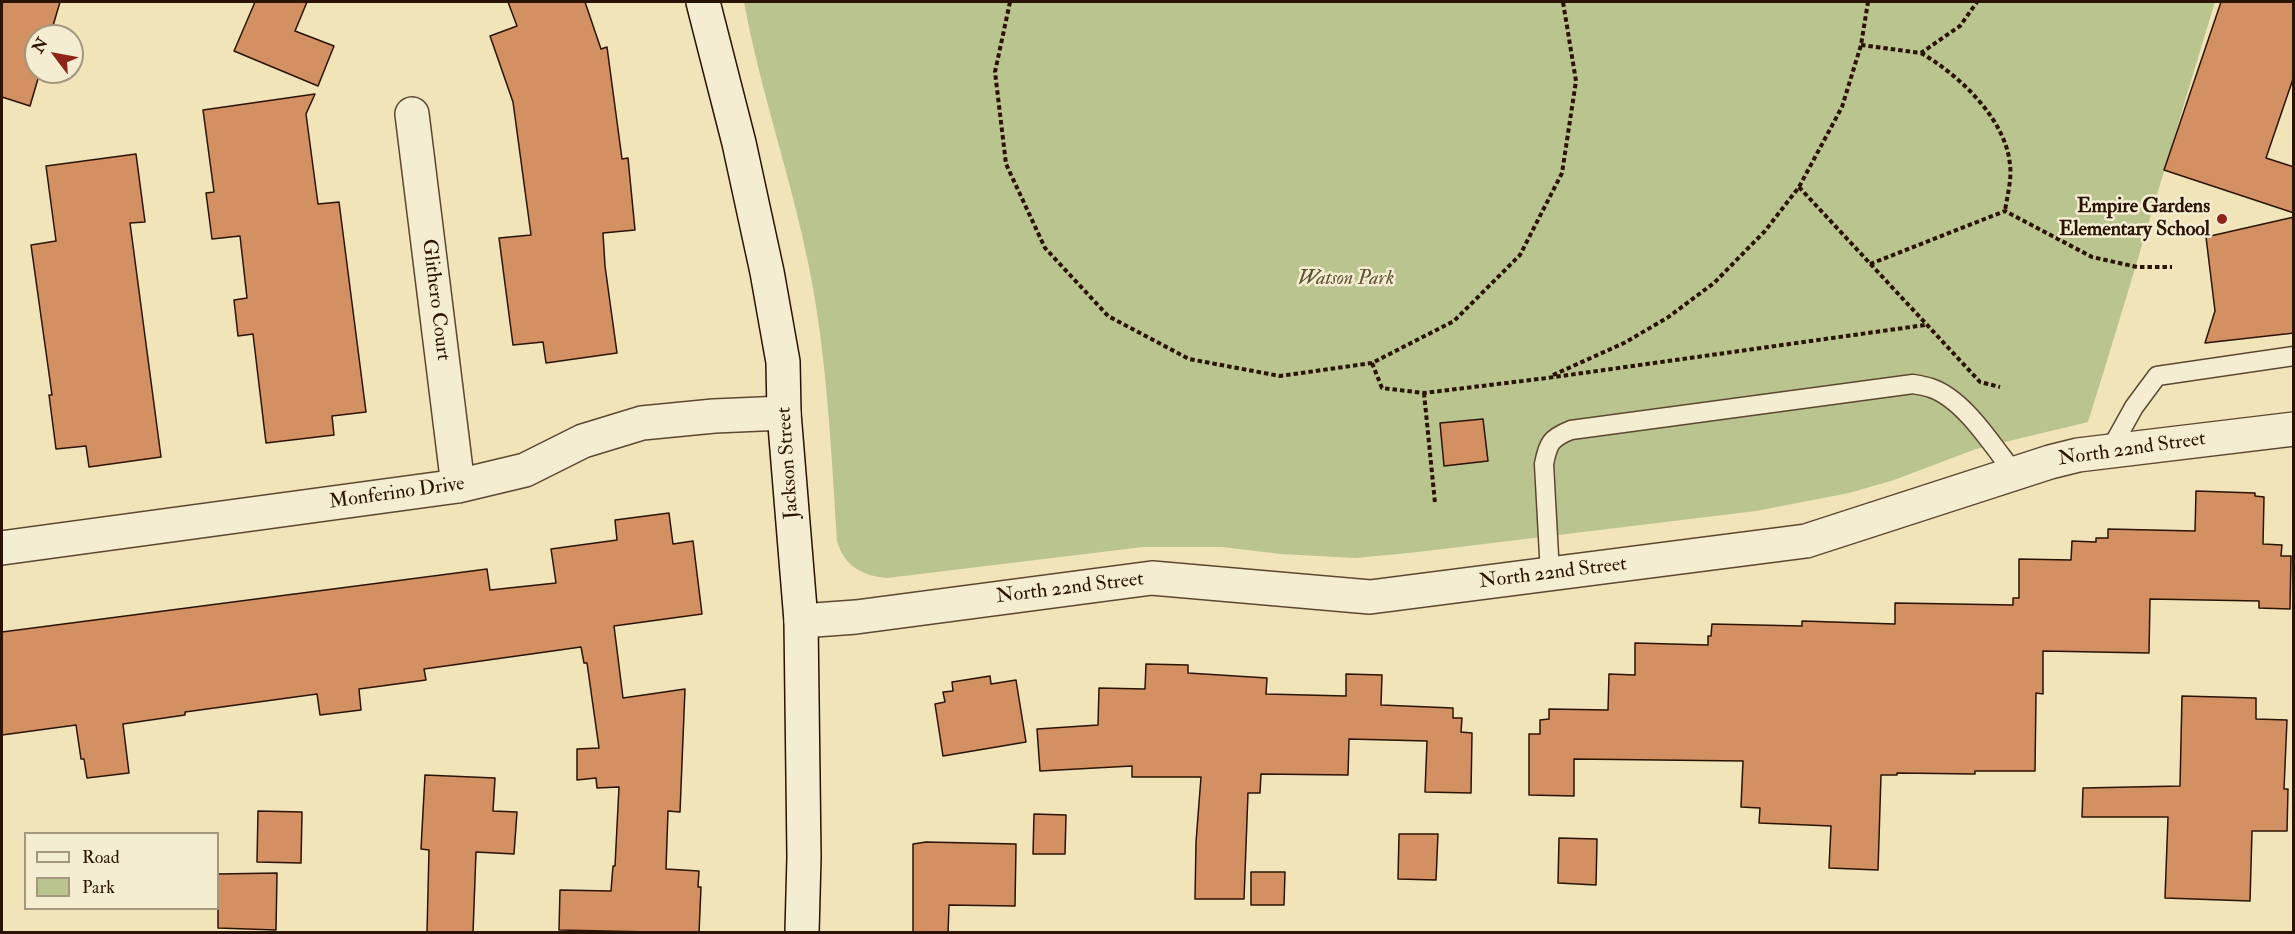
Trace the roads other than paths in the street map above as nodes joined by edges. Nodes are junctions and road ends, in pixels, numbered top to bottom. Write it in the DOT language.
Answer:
graph roads {
  1 [pos="704,2"];
  2 [pos="412,114"];
  3 [pos="2294,356"];
  4 [pos="784,413"];
  5 [pos="2294,429"];
  6 [pos="2109,452"];
  7 [pos="2014,473"];
  8 [pos="458,486"];
  9 [pos="2,548"];
  10 [pos="1550,574"];
  11 [pos="801,621"];
  12 [pos="802,933"];
  1 -- 4 [label="street, Jackson Street"];
  2 -- 8 [label="street, Glithero Court"];
  3 -- 6 [label="lane"];
  4 -- 8 [label="street, Monferino Drive"];
  4 -- 11 [label="street, Jackson Street"];
  5 -- 6 [label="street, North 22nd Street"];
  6 -- 7 [label="street, North 22nd Street"];
  7 -- 10 [label="street, North 22nd Street"];
  7 -- 10 [label="lane"];
  8 -- 9 [label="street, Monferino Drive"];
  10 -- 11 [label="street, North 22nd Street"];
  11 -- 12 [label="street, Jackson Street"];
}
